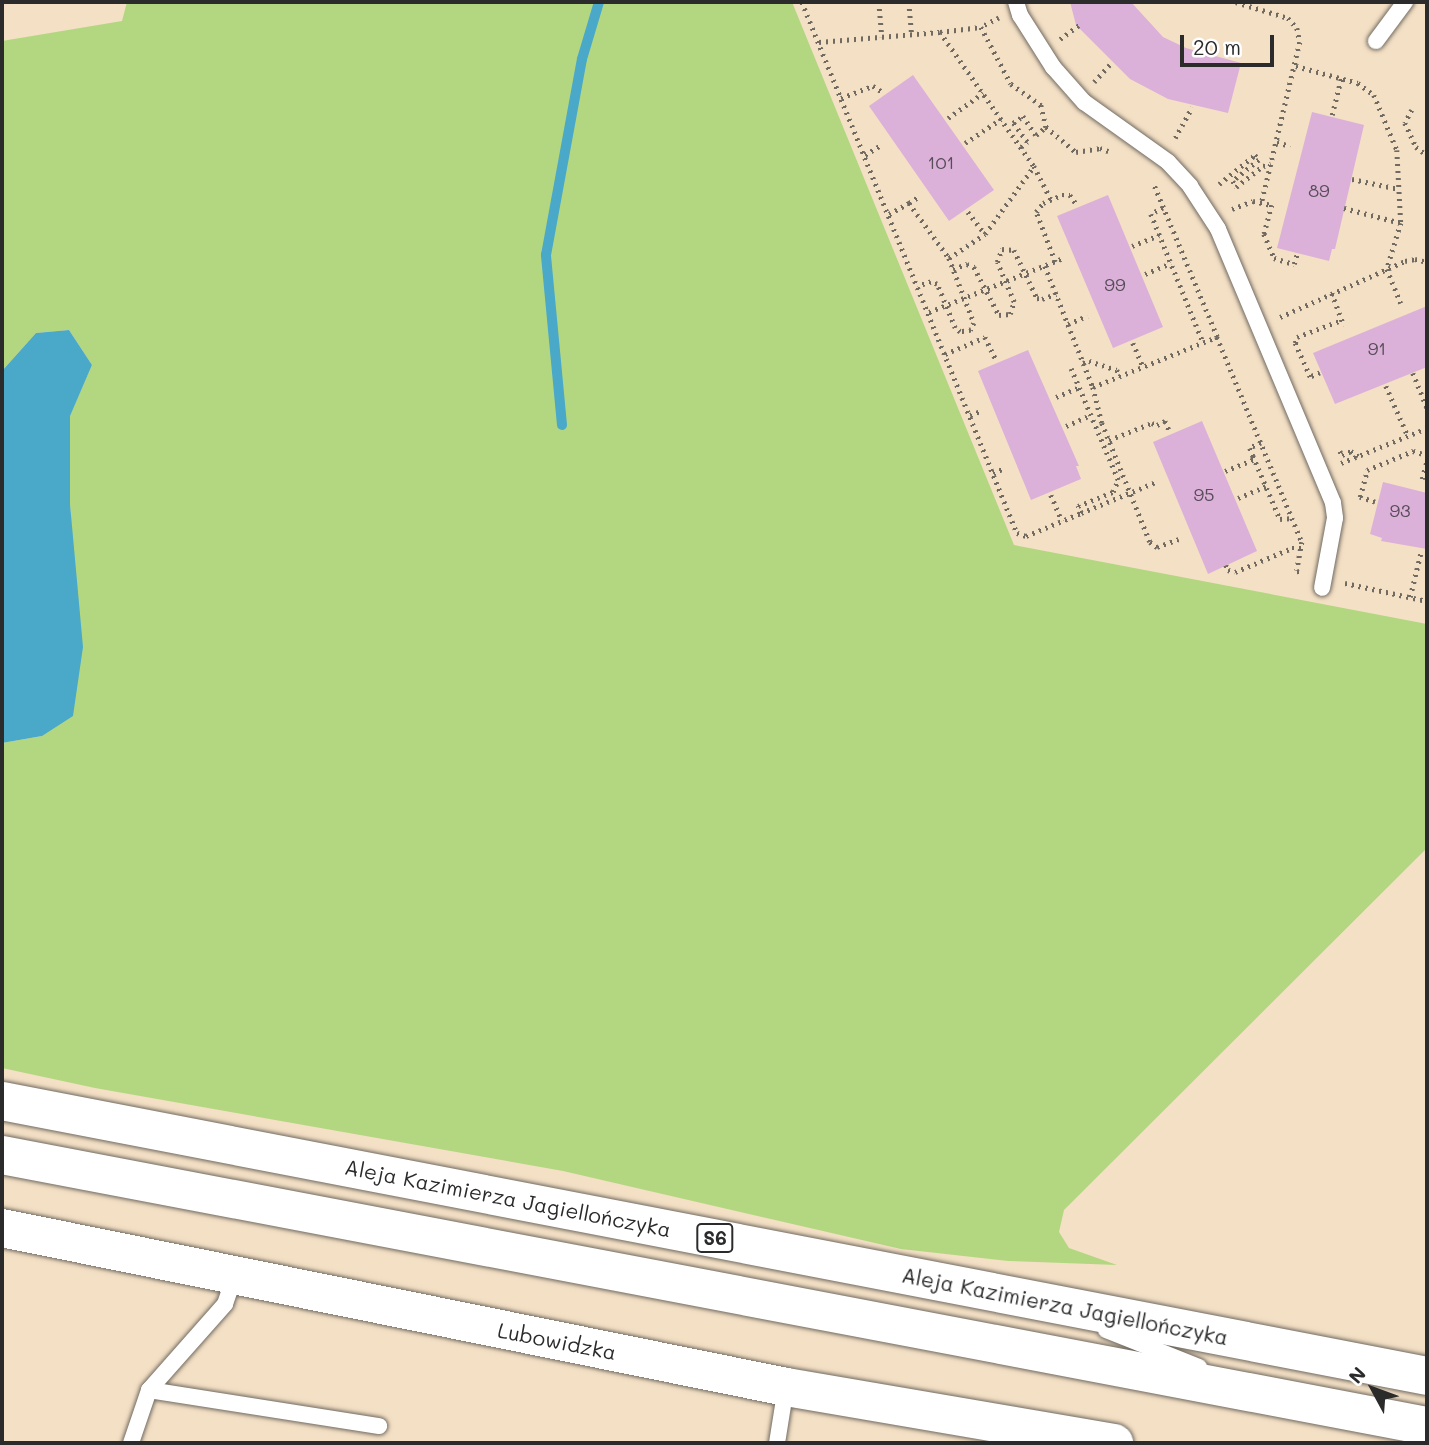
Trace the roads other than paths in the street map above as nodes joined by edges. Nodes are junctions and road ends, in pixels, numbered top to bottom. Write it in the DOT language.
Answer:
graph roads {
  1 [pos="1016,2"];
  2 [pos="1405,2"];
  3 [pos="1376,41"];
  4 [pos="1323,583"];
  5 [pos="2,1101"];
  6 [pos="2,1155"];
  7 [pos="2,1228"];
  8 [pos="235,1275"];
  9 [pos="1026,1298"];
  10 [pos="1017,1350"];
  11 [pos="1157,1350"];
  12 [pos="1296,1350"];
  13 [pos="1427,1376"];
  14 [pos="786,1387"];
  15 [pos="149,1390"];
  16 [pos="1286,1402"];
  17 [pos="379,1426"];
  18 [pos="1427,1426"];
  19 [pos="131,1443"];
  20 [pos="778,1443"];
  21 [pos="1114,1443"];
  1 -- 4 [label="lane"];
  2 -- 3 [label="lane"];
  5 -- 9 [label="main road, Aleja Kazimierza Jagiellończyka / S6"];
  6 -- 10 [label="main road"];
  7 -- 8 [label="main road, Lubowidzka"];
  8 -- 14 [label="main road, Lubowidzka"];
  8 -- 15 [label="lane"];
  9 -- 11 [label="lane"];
  9 -- 12 [label="main road, Aleja Kazimierza Jagiellończyka / S6"];
  10 -- 11 [label="lane"];
  10 -- 16 [label="main road"];
  11 -- 12 [label="lane"];
  11 -- 16 [label="lane"];
  12 -- 13 [label="main road, Aleja Kazimierza Jagiellończyka / S6"];
  14 -- 20 [label="lane"];
  14 -- 21 [label="main road, Lubowidzka"];
  15 -- 17 [label="lane"];
  15 -- 19 [label="lane"];
  16 -- 18 [label="main road"];
}
